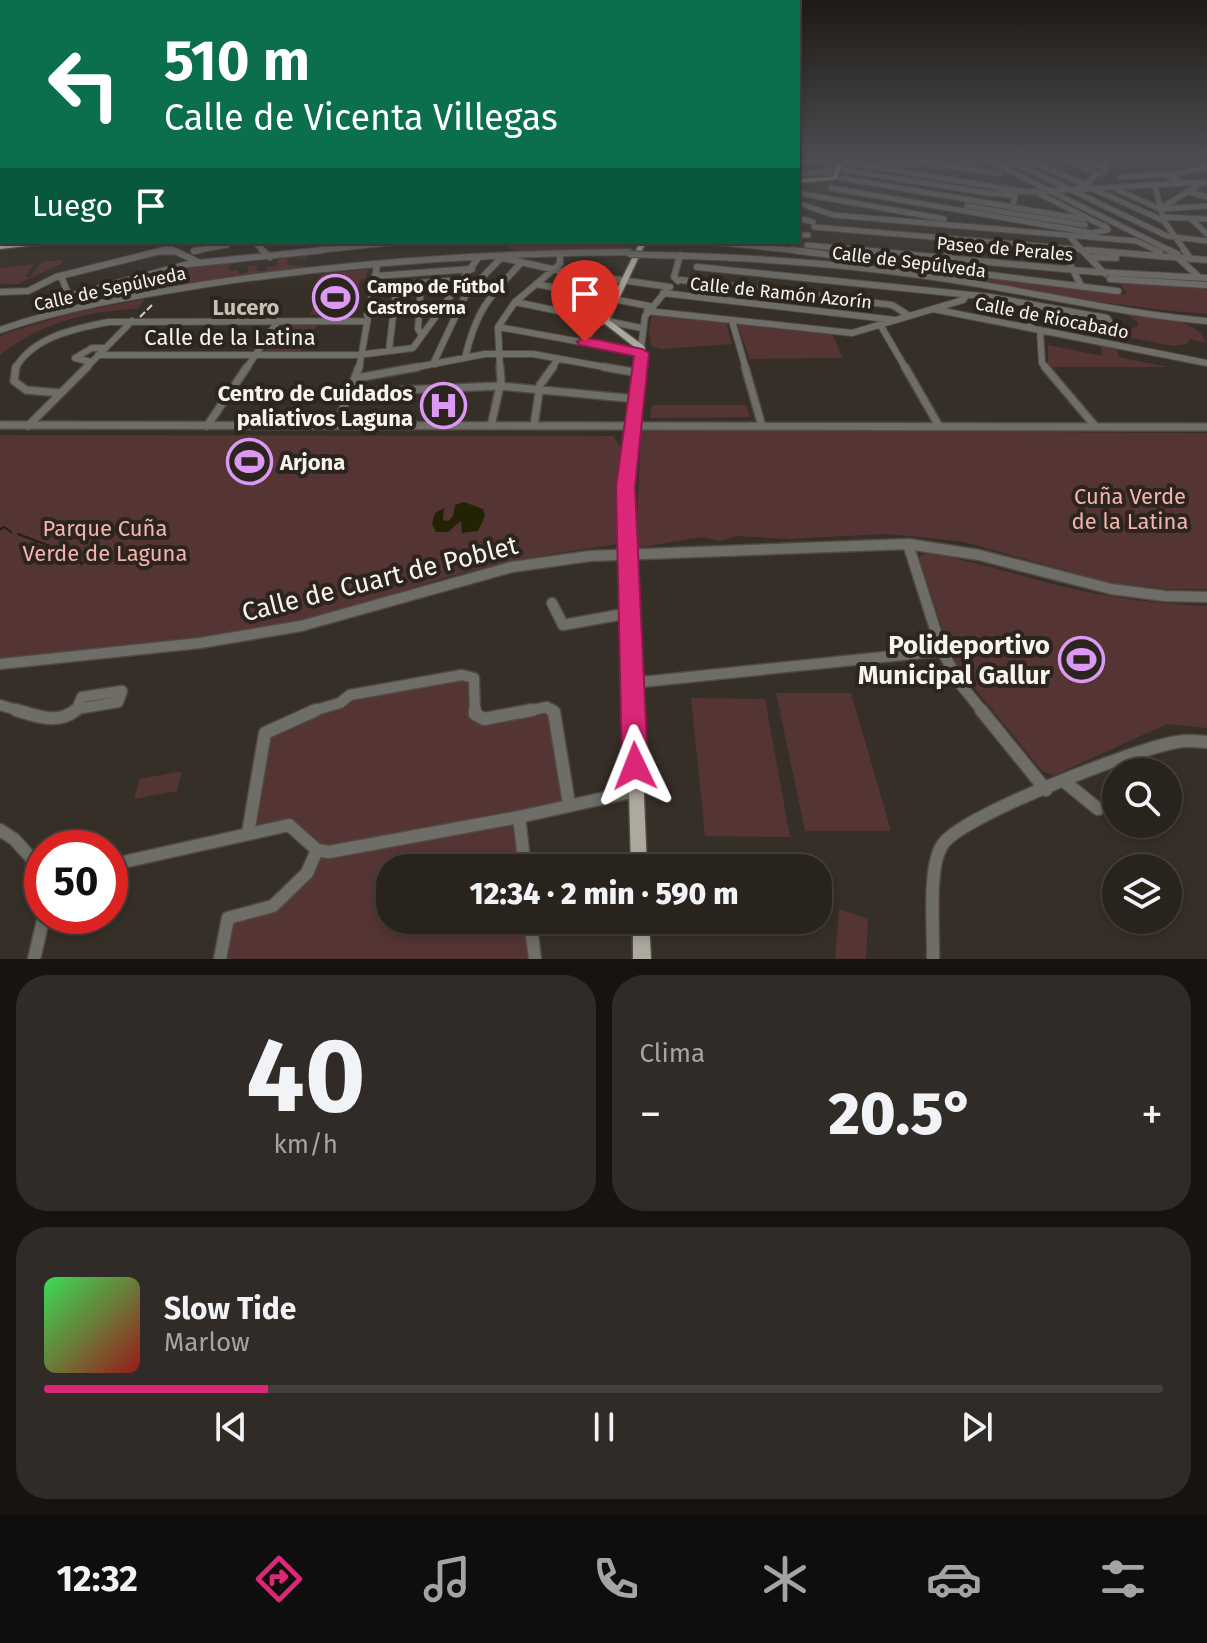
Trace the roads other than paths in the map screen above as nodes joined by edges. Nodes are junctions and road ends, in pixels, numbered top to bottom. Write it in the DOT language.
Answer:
graph roads {
  1 [pos="803,205"];
  2 [pos="829,205"];
  3 [pos="861,205"];
  4 [pos="935,205"];
  5 [pos="949,205"];
  6 [pos="997,205"];
  7 [pos="1013,205"];
  8 [pos="1063,205"];
  9 [pos="1077,205"];
  10 [pos="1102,205"];
  11 [pos="1130,205"];
  12 [pos="1151,205"];
  13 [pos="1159,205"];
  14 [pos="1167,205"];
  15 [pos="967,206"];
  16 [pos="1207,206"];
  17 [pos="947,208"];
  18 [pos="1178,208"];
  19 [pos="1160,209"];
  20 [pos="830,214"];
  21 [pos="1010,216"];
  22 [pos="1164,219"];
  23 [pos="1191,219"];
  24 [pos="1207,219"];
  25 [pos="800,220"];
  26 [pos="1093,221"];
  27 [pos="944,222"];
  28 [pos="814,224"];
  29 [pos="1085,225"];
  30 [pos="822,227"];
  31 [pos="1207,234"];
  32 [pos="800,235"];
  33 [pos="808,235"];
  34 [pos="1070,237"];
  35 [pos="1175,240"];
  36 [pos="1207,241"];
  37 [pos="946,243"];
  38 [pos="23,244"];
  39 [pos="226,244"];
  40 [pos="256,244"];
  41 [pos="370,244"];
  42 [pos="642,244"];
  43 [pos="740,244"];
  44 [pos="753,244"];
  45 [pos="1076,244"];
  46 [pos="338,245"];
  47 [pos="0,246"];
  48 [pos="807,248"];
  49 [pos="1062,249"];
  50 [pos="1152,249"];
  51 [pos="1081,250"];
  52 [pos="194,251"];
  53 [pos="502,253"];
  54 [pos="630,253"];
  55 [pos="651,253"];
  56 [pos="560,254"];
  57 [pos="680,255"];
  58 [pos="1166,255"];
  59 [pos="1177,255"];
  60 [pos="743,256"];
  61 [pos="1188,256"];
  62 [pos="270,257"];
  63 [pos="705,257"];
  64 [pos="1089,257"];
  65 [pos="478,258"];
  66 [pos="950,258"];
  67 [pos="1116,258"];
  68 [pos="236,260"];
  69 [pos="1207,260"];
  70 [pos="807,261"];
  71 [pos="775,262"];
  72 [pos="201,263"];
  73 [pos="416,263"];
  74 [pos="521,263"];
  75 [pos="377,266"];
  76 [pos="697,267"];
  77 [pos="472,269"];
  78 [pos="1072,269"];
  79 [pos="552,271"];
  80 [pos="954,271"];
  81 [pos="305,272"];
  82 [pos="1104,272"];
  83 [pos="413,273"];
  84 [pos="61,276"];
  85 [pos="375,276"];
  86 [pos="776,276"];
  87 [pos="1176,276"];
  88 [pos="1203,278"];
  89 [pos="624,279"];
  90 [pos="1110,279"];
  91 [pos="227,280"];
  92 [pos="463,280"];
  93 [pos="680,280"];
  94 [pos="421,283"];
  95 [pos="411,284"];
  96 [pos="536,284"];
  97 [pos="1183,284"];
  98 [pos="400,285"];
  99 [pos="1207,285"];
  100 [pos="374,286"];
  101 [pos="670,287"];
  102 [pos="1082,287"];
  103 [pos="204,288"];
  104 [pos="0,292"];
  105 [pos="454,292"];
  106 [pos="663,293"];
  107 [pos="468,295"];
  108 [pos="966,295"];
  109 [pos="69,296"];
  110 [pos="614,299"];
  111 [pos="515,302"];
  112 [pos="1031,304"];
  113 [pos="49,307"];
  114 [pos="932,308"];
  115 [pos="648,309"];
  116 [pos="419,310"];
  117 [pos="393,313"];
  118 [pos="908,315"];
  119 [pos="1095,316"];
  120 [pos="367,318"];
  121 [pos="606,318"];
  122 [pos="1207,319"];
  123 [pos="895,320"];
  124 [pos="1190,320"];
  125 [pos="132,321"];
  126 [pos="278,321"];
  127 [pos="732,321"];
  128 [pos="881,326"];
  129 [pos="498,327"];
  130 [pos="641,328"];
  131 [pos="1207,328"];
  132 [pos="1036,329"];
  133 [pos="0,332"];
  134 [pos="422,335"];
  135 [pos="585,342"];
  136 [pos="105,348"];
  137 [pos="389,350"];
  138 [pos="641,351"];
  139 [pos="362,353"];
  140 [pos="498,354"];
  141 [pos="98,355"];
  142 [pos="255,355"];
  143 [pos="465,358"];
  144 [pos="1207,358"];
  145 [pos="558,359"];
  146 [pos="91,362"];
  147 [pos="436,364"];
  148 [pos="639,373"];
  149 [pos="357,378"];
  150 [pos="500,386"];
  151 [pos="539,389"];
  152 [pos="352,392"];
  153 [pos="60,393"];
  154 [pos="636,399"];
  155 [pos="0,425"];
  156 [pos="28,426"];
  157 [pos="207,426"];
  158 [pos="336,426"];
  159 [pos="491,426"];
  160 [pos="534,426"];
  161 [pos="632,426"];
  162 [pos="762,426"];
  163 [pos="939,426"];
  164 [pos="1095,426"];
  165 [pos="1207,427"];
  166 [pos="908,544"];
  167 [pos="628,555"];
  168 [pos="1207,597"];
  169 [pos="552,603"];
  170 [pos="629,613"];
  171 [pos="942,651"];
  172 [pos="0,664"];
  173 [pos="632,683"];
  174 [pos="0,705"];
  175 [pos="77,709"];
  176 [pos="1207,742"];
  177 [pos="1065,782"];
  178 [pos="1046,790"];
  179 [pos="636,791"];
  180 [pos="569,804"];
  181 [pos="1098,809"];
  182 [pos="519,817"];
  183 [pos="0,830"];
  184 [pos="248,833"];
  185 [pos="24,850"];
  186 [pos="317,850"];
  187 [pos="523,854"];
  188 [pos="638,854"];
  189 [pos="128,861"];
  190 [pos="40,934"];
  191 [pos="532,934"];
  192 [pos="641,934"];
  193 [pos="34,959"];
  194 [pos="220,959"];
  195 [pos="535,959"];
  196 [pos="642,959"];
  197 [pos="933,959"];
  1 -- 20 [label="street"];
  2 -- 20 [label="street"];
  3 -- 27 [label="street"];
  4 -- 17 [label="street"];
  5 -- 17 [label="street"];
  6 -- 26 [label="street, bridge"];
  7 -- 21 [label="street"];
  8 -- 26 [label="street"];
  9 -- 59 [label="street"];
  10 -- 35 [label="street"];
  11 -- 22 [label="street"];
  12 -- 19 [label="street"];
  13 -- 19 [label="street"];
  14 -- 19 [label="street"];
  15 -- 21 [label="street"];
  16 -- 18 [label="street"];
  17 -- 21 [label="street"];
  17 -- 27 [label="street"];
  18 -- 19 [label="street"];
  18 -- 23 [label="street"];
  19 -- 22 [label="street"];
  20 -- 27 [label="street"];
  20 -- 28 [label="street"];
  20 -- 30 [label="street"];
  21 -- 26 [label="street"];
  21 -- 29 [label="street"];
  22 -- 23 [label="street"];
  22 -- 35 [label="street"];
  23 -- 24 [label="street"];
  23 -- 31 [label="street"];
  25 -- 28 [label="street"];
  27 -- 34 [label="street"];
  27 -- 37 [label="street"];
  28 -- 30 [label="street"];
  28 -- 33 [label="street"];
  30 -- 37 [label="street"];
  32 -- 33 [label="street"];
  33 -- 48 [label="street"];
  34 -- 45 [label="street"];
  34 -- 50 [label="street"];
  35 -- 36 [label="street"];
  35 -- 61 [label="street"];
  37 -- 49 [label="street"];
  37 -- 66 [label="street"];
  38 -- 47 [label="highway"];
  39 -- 52 [label="street"];
  39 -- 68 [label="street"];
  40 -- 62 [label="street"];
  41 -- 46 [label="street"];
  42 -- 89 [label="main road"];
  43 -- 60 [label="street"];
  44 -- 48 [label="street"];
  45 -- 50 [label="street"];
  45 -- 51 [label="street"];
  46 -- 62 [label="street"];
  48 -- 66 [label="street, Paseo de Perales"];
  48 -- 70 [label="street"];
  48 -- 80 [label="street, Calle de Sepúlveda"];
  49 -- 51 [label="street"];
  49 -- 78 [label="street"];
  50 -- 58 [label="street"];
  51 -- 58 [label="street"];
  51 -- 64 [label="street"];
  53 -- 54 [label="street, Calle de Sepúlveda"];
  53 -- 56 [label="street, Calle de Sepúlveda"];
  53 -- 65 [label="street, Calle de Sepúlveda"];
  53 -- 74 [label="street"];
  53 -- 81 [label="street, Calle de Sepúlveda"];
  53 -- 91 [label="street, Calle de Sepúlveda"];
  53 -- 107 [label="street"];
  54 -- 55 [label="street, Calle de Sepúlveda, bridge"];
  54 -- 56 [label="street, Calle de Sepúlveda"];
  55 -- 57 [label="street, Calle de Sepúlveda"];
  55 -- 60 [label="street, Calle de Sepúlveda"];
  56 -- 79 [label="street"];
  57 -- 63 [label="street, Calle de Sepúlveda"];
  57 -- 93 [label="street"];
  58 -- 59 [label="street"];
  59 -- 61 [label="street"];
  59 -- 88 [label="street"];
  60 -- 70 [label="street, Calle de Sepúlveda"];
  61 -- 69 [label="street"];
  62 -- 68 [label="street"];
  63 -- 71 [label="street, Calle de Sepúlveda"];
  63 -- 76 [label="street"];
  64 -- 67 [label="street"];
  64 -- 82 [label="street"];
  65 -- 73 [label="street, Calle de Sepúlveda"];
  65 -- 77 [label="street"];
  66 -- 78 [label="street, Paseo de Perales"];
  66 -- 80 [label="street"];
  68 -- 72 [label="street"];
  70 -- 122 [label="street, Calle de Sepúlveda"];
  71 -- 86 [label="street"];
  71 -- 124 [label="street, Calle de Sepúlveda"];
  72 -- 84 [label="street"];
  72 -- 109 [label="street"];
  73 -- 75 [label="street, Calle de Sepúlveda"];
  73 -- 83 [label="street"];
  74 -- 79 [label="street"];
  74 -- 143 [label="street"];
  75 -- 81 [label="street, Calle de Sepúlveda"];
  75 -- 85 [label="street"];
  76 -- 86 [label="street"];
  76 -- 93 [label="street"];
  77 -- 83 [label="street"];
  77 -- 92 [label="street"];
  78 -- 82 [label="street, Paseo de Perales"];
  78 -- 102 [label="street"];
  79 -- 89 [label="street"];
  79 -- 96 [label="street"];
  80 -- 102 [label="street, Calle de Sepúlveda"];
  81 -- 103 [label="street, Calle de Sepúlveda"];
  82 -- 87 [label="street, Paseo de Perales"];
  82 -- 90 [label="street"];
  83 -- 85 [label="street"];
  83 -- 95 [label="street"];
  84 -- 104 [label="street"];
  84 -- 109 [label="street"];
  85 -- 100 [label="street"];
  86 -- 108 [label="street"];
  87 -- 88 [label="street, Paseo de Perales"];
  87 -- 97 [label="street"];
  89 -- 101 [label="street"];
  89 -- 110 [label="main road"];
  90 -- 97 [label="street"];
  90 -- 102 [label="street, Calle de Sepúlveda"];
  91 -- 103 [label="street, Calle de Sepúlveda"];
  91 -- 133 [label="street, Calle de Sepúlveda"];
  92 -- 94 [label="street"];
  92 -- 105 [label="street"];
  93 -- 101 [label="street"];
  93 -- 118 [label="street"];
  94 -- 95 [label="street"];
  94 -- 116 [label="street"];
  95 -- 98 [label="street"];
  96 -- 110 [label="street"];
  96 -- 111 [label="street"];
  97 -- 99 [label="street"];
  98 -- 100 [label="street"];
  98 -- 117 [label="street"];
  100 -- 120 [label="street"];
  101 -- 106 [label="street"];
  103 -- 133 [label="street, Calle de Sepúlveda"];
  105 -- 107 [label="street"];
  105 -- 134 [label="street"];
  106 -- 115 [label="street"];
  106 -- 123 [label="street, Calle de Ramón Azorín"];
  107 -- 147 [label="street"];
  108 -- 112 [label="street"];
  108 -- 114 [label="street"];
  109 -- 113 [label="street"];
  110 -- 115 [label="street"];
  110 -- 121 [label="main road"];
  111 -- 121 [label="street"];
  111 -- 129 [label="street"];
  112 -- 119 [label="street"];
  112 -- 132 [label="street"];
  114 -- 118 [label="street"];
  114 -- 132 [label="street, Calle de Riocabado"];
  115 -- 127 [label="street"];
  115 -- 130 [label="street"];
  116 -- 117 [label="street"];
  116 -- 134 [label="street"];
  117 -- 120 [label="street"];
  117 -- 137 [label="street"];
  118 -- 123 [label="street"];
  120 -- 126 [label="street"];
  120 -- 139 [label="street"];
  121 -- 130 [label="street"];
  121 -- 135 [label="street"];
  121 -- 138 [label="main road"];
  122 -- 124 [label="street, Calle de Sepúlveda"];
  123 -- 128 [label="street"];
  124 -- 131 [label="street"];
  125 -- 126 [label="street"];
  125 -- 136 [label="street"];
  125 -- 153 [label="street"];
  126 -- 142 [label="street"];
  127 -- 128 [label="street"];
  127 -- 162 [label="street"];
  128 -- 163 [label="street"];
  129 -- 135 [label="street"];
  129 -- 140 [label="street"];
  130 -- 138 [label="street"];
  132 -- 144 [label="street, Calle de Riocabado"];
  132 -- 164 [label="street"];
  134 -- 137 [label="street, Calle de la Latina"];
  135 -- 138 [label="street"];
  136 -- 141 [label="street"];
  136 -- 146 [label="street"];
  137 -- 139 [label="street, Calle de la Latina"];
  138 -- 148 [label="main road"];
  139 -- 142 [label="street, Calle de la Latina"];
  139 -- 149 [label="street"];
  140 -- 143 [label="street"];
  140 -- 145 [label="street"];
  140 -- 150 [label="street"];
  141 -- 142 [label="street, Calle de la Latina"];
  141 -- 146 [label="street"];
  142 -- 157 [label="street"];
  143 -- 147 [label="street"];
  145 -- 148 [label="street"];
  145 -- 151 [label="street"];
  146 -- 153 [label="street"];
  147 -- 149 [label="street"];
  148 -- 154 [label="main road"];
  149 -- 152 [label="street"];
  150 -- 151 [label="street"];
  150 -- 152 [label="street"];
  150 -- 159 [label="street"];
  151 -- 154 [label="street"];
  151 -- 160 [label="street"];
  152 -- 158 [label="street"];
  153 -- 156 [label="street"];
  154 -- 161 [label="main road"];
  155 -- 156 [label="street"];
  156 -- 157 [label="street"];
  157 -- 158 [label="street"];
  158 -- 159 [label="street"];
  159 -- 160 [label="street"];
  160 -- 161 [label="street"];
  161 -- 162 [label="street"];
  161 -- 167 [label="main road"];
  162 -- 163 [label="street"];
  163 -- 164 [label="street"];
  164 -- 165 [label="street"];
  166 -- 167 [label="street, Calle de Cuart de Poblet"];
  166 -- 168 [label="street, Calle de Cuart de Poblet"];
  166 -- 171 [label="street"];
  167 -- 170 [label="main road"];
  167 -- 172 [label="street, Calle de Cuart de Poblet"];
  169 -- 170 [label="street"];
  170 -- 173 [label="main road"];
  171 -- 173 [label="street"];
  171 -- 178 [label="street"];
  173 -- 179 [label="main road"];
  174 -- 175 [label="street"];
  176 -- 177 [label="street"];
  177 -- 178 [label="street"];
  177 -- 181 [label="street"];
  178 -- 197 [label="street"];
  179 -- 180 [label="street"];
  179 -- 188 [label="main road"];
  180 -- 182 [label="street"];
  180 -- 184 [label="street"];
  182 -- 186 [label="street"];
  182 -- 187 [label="street"];
  183 -- 185 [label="street"];
  184 -- 186 [label="street"];
  184 -- 189 [label="street"];
  186 -- 194 [label="street"];
  190 -- 193 [label="street"];
  191 -- 195 [label="street"];
  192 -- 196 [label="main road"];
}
